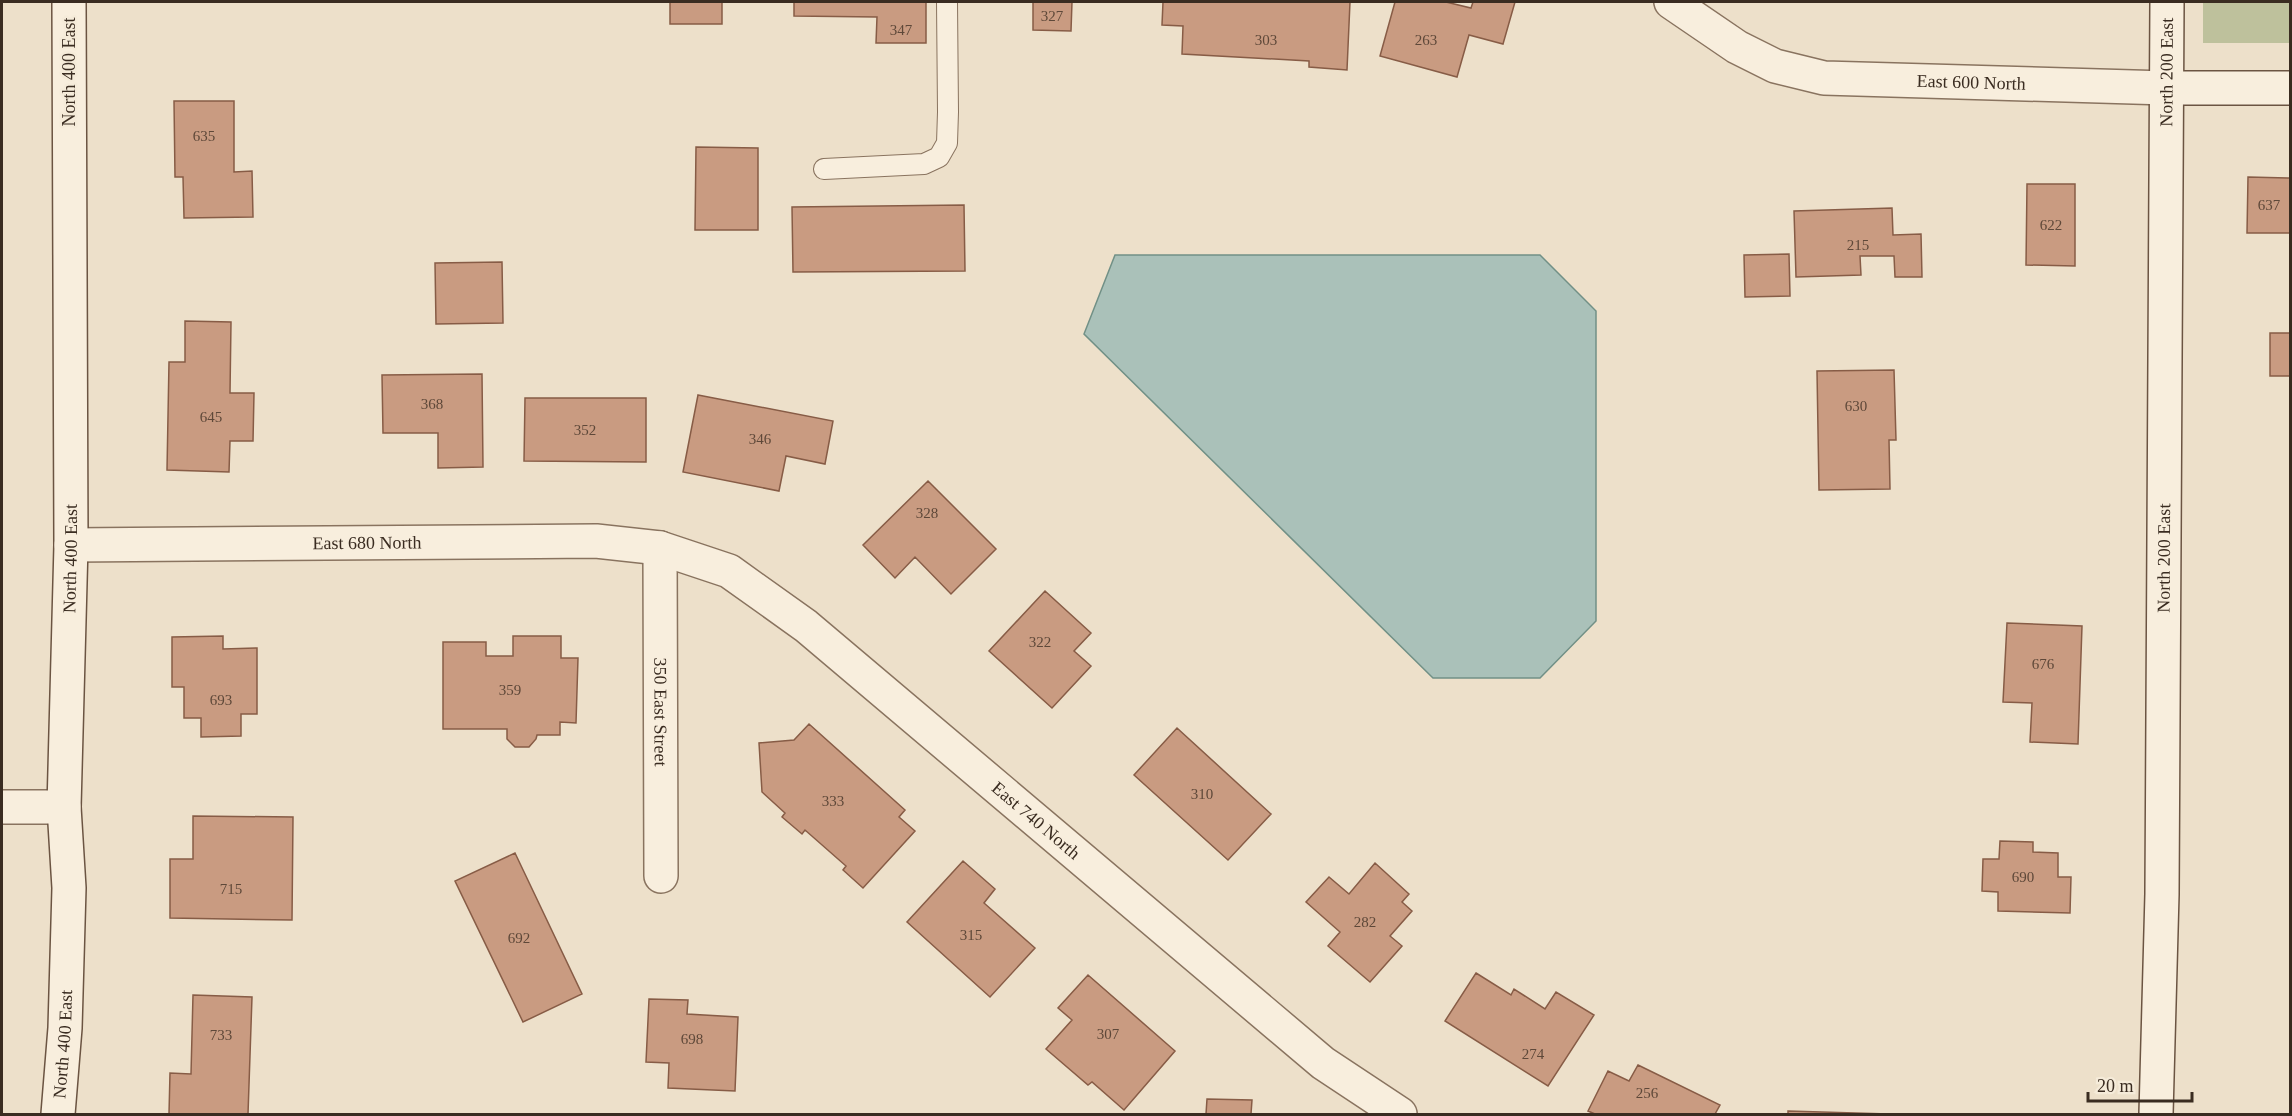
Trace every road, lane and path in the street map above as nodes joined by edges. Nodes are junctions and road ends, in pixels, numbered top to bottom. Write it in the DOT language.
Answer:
graph roads {
  1 [pos="69,2"];
  2 [pos="947,2"];
  3 [pos="1671,2"];
  4 [pos="2167,2"];
  5 [pos="2167,88"];
  6 [pos="2290,88"];
  7 [pos="824,169"];
  8 [pos="71,545"];
  9 [pos="660,548"];
  10 [pos="2,807"];
  11 [pos="64,807"];
  12 [pos="661,876"];
  13 [pos="58,1114"];
  14 [pos="1400,1114"];
  15 [pos="2156,1114"];
  1 -- 8 [label="street, North 400 East"];
  2 -- 7 [label="lane"];
  3 -- 5 [label="street, East 600 North"];
  4 -- 5 [label="street, North 200 East"];
  5 -- 6 [label="street, East 600 North"];
  5 -- 15 [label="street, North 200 East"];
  8 -- 9 [label="street, East 680 North"];
  8 -- 11 [label="street, North 400 East"];
  9 -- 12 [label="street, 350 East Street"];
  9 -- 14 [label="street, East 740 North"];
  10 -- 11 [label="street"];
  11 -- 13 [label="street, North 400 East"];
}
